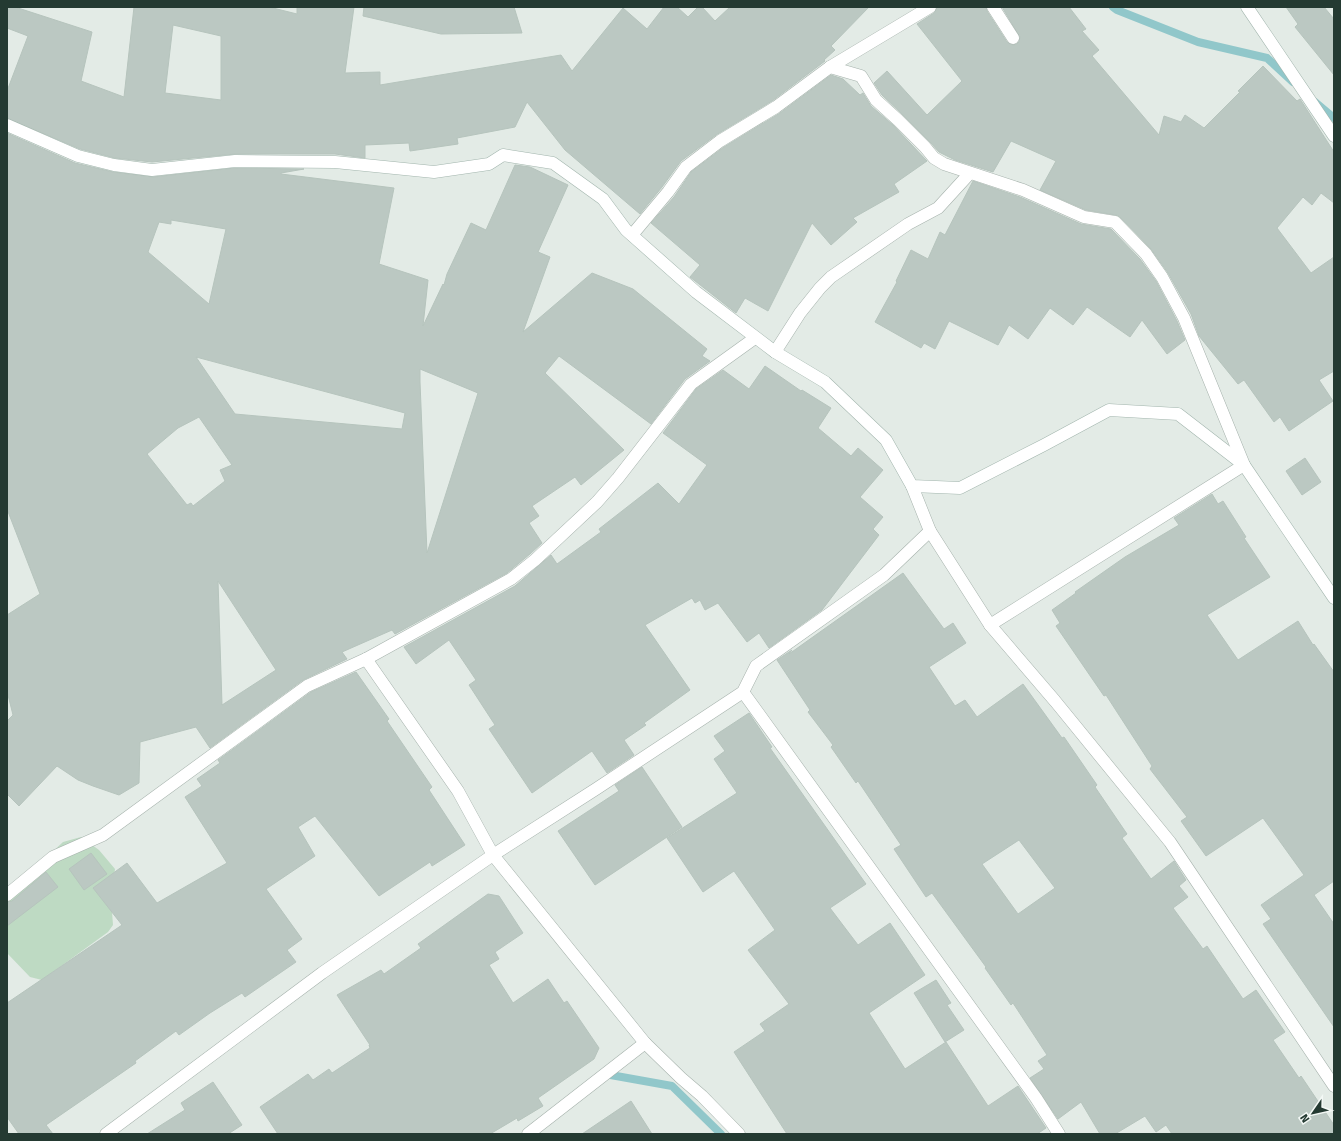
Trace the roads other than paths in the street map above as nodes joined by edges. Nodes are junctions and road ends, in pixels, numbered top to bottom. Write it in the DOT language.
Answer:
graph roads {
  1 [pos="930,7"];
  2 [pos="993,7"];
  3 [pos="1247,7"];
  4 [pos="1014,38"];
  5 [pos="830,67"];
  6 [pos="7,125"];
  7 [pos="1334,136"];
  8 [pos="970,173"];
  9 [pos="632,235"];
  10 [pos="756,338"];
  11 [pos="775,352"];
  12 [pos="1244,465"];
  13 [pos="912,486"];
  14 [pos="930,531"];
  15 [pos="1334,598"];
  16 [pos="990,625"];
  17 [pos="366,659"];
  18 [pos="743,692"];
  19 [pos="493,855"];
  20 [pos="7,894"];
  21 [pos="645,1043"];
  22 [pos="1334,1086"];
  23 [pos="106,1134"];
  24 [pos="528,1134"];
  25 [pos="739,1134"];
  26 [pos="1059,1134"];
  1 -- 5 [label="street"];
  2 -- 4 [label="street"];
  3 -- 7 [label="street"];
  5 -- 8 [label="street"];
  5 -- 9 [label="street"];
  6 -- 9 [label="street"];
  8 -- 11 [label="street"];
  8 -- 12 [label="street"];
  9 -- 10 [label="street"];
  10 -- 11 [label="street"];
  10 -- 17 [label="street"];
  11 -- 13 [label="street"];
  12 -- 13 [label="street"];
  12 -- 15 [label="street"];
  12 -- 16 [label="street"];
  13 -- 14 [label="street"];
  14 -- 16 [label="street"];
  14 -- 18 [label="street"];
  16 -- 22 [label="street"];
  17 -- 19 [label="street"];
  17 -- 20 [label="street"];
  18 -- 19 [label="street"];
  18 -- 26 [label="street"];
  19 -- 21 [label="street"];
  19 -- 23 [label="street"];
  21 -- 24 [label="street"];
  21 -- 25 [label="street"];
}
